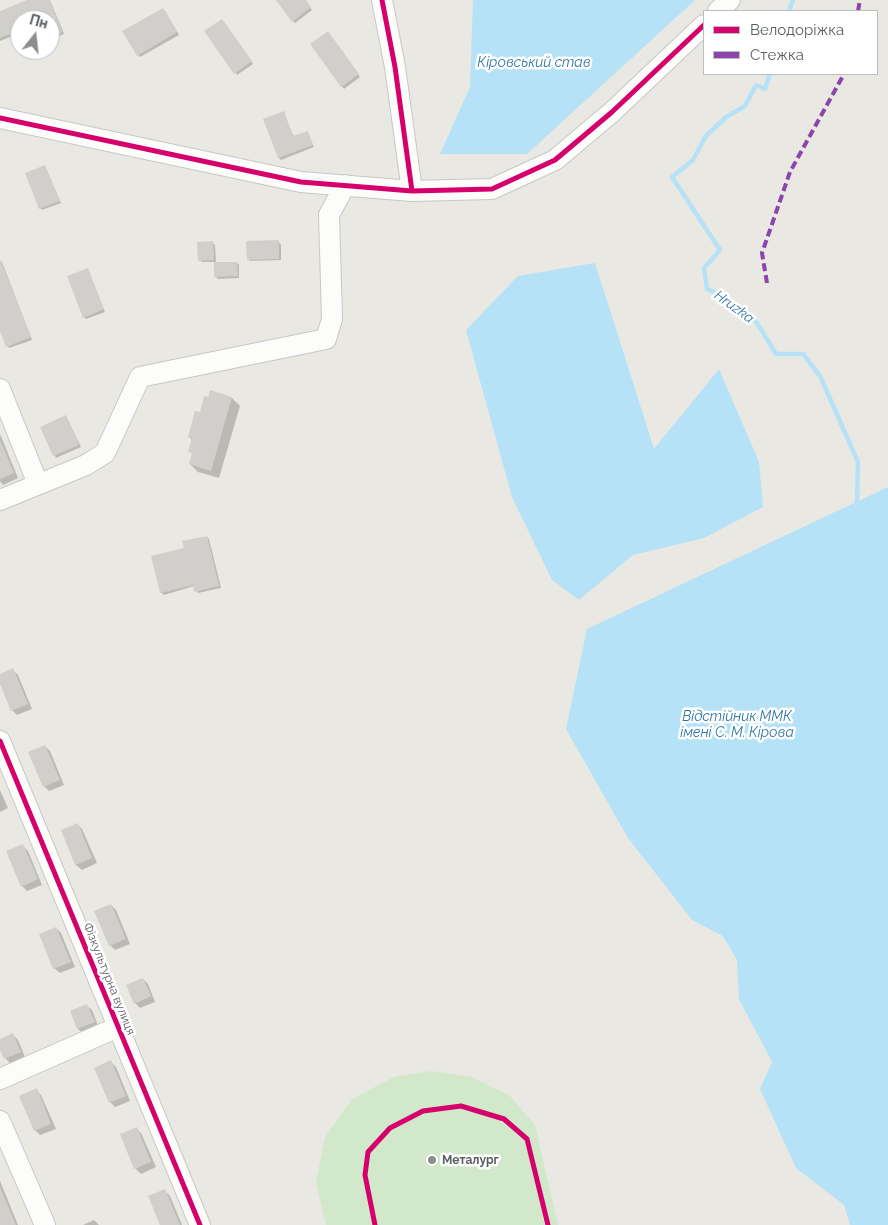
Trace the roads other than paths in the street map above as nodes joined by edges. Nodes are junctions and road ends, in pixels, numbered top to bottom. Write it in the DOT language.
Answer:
graph roads {
  1 [pos="382,0"];
  2 [pos="730,0"];
  3 [pos="719,10"];
  4 [pos="703,26"];
  5 [pos="0,118"];
  6 [pos="345,185"];
  7 [pos="412,191"];
  8 [pos="0,389"];
  9 [pos="38,484"];
  10 [pos="0,500"];
  11 [pos="0,741"];
  12 [pos="118,1027"];
  13 [pos="0,1079"];
  14 [pos="0,1121"];
  15 [pos="45,1225"];
  16 [pos="200,1225"];
  1 -- 7 [label="street"];
  2 -- 3 [label="street"];
  4 -- 7 [label="street"];
  5 -- 6 [label="street"];
  6 -- 7 [label="street"];
  6 -- 9 [label="street"];
  8 -- 9 [label="street"];
  9 -- 10 [label="street"];
  11 -- 12 [label="street, Фiзкультурна вулиця"];
  12 -- 13 [label="street"];
  12 -- 16 [label="street, Фiзкультурна вулиця"];
  14 -- 15 [label="street"];
}
